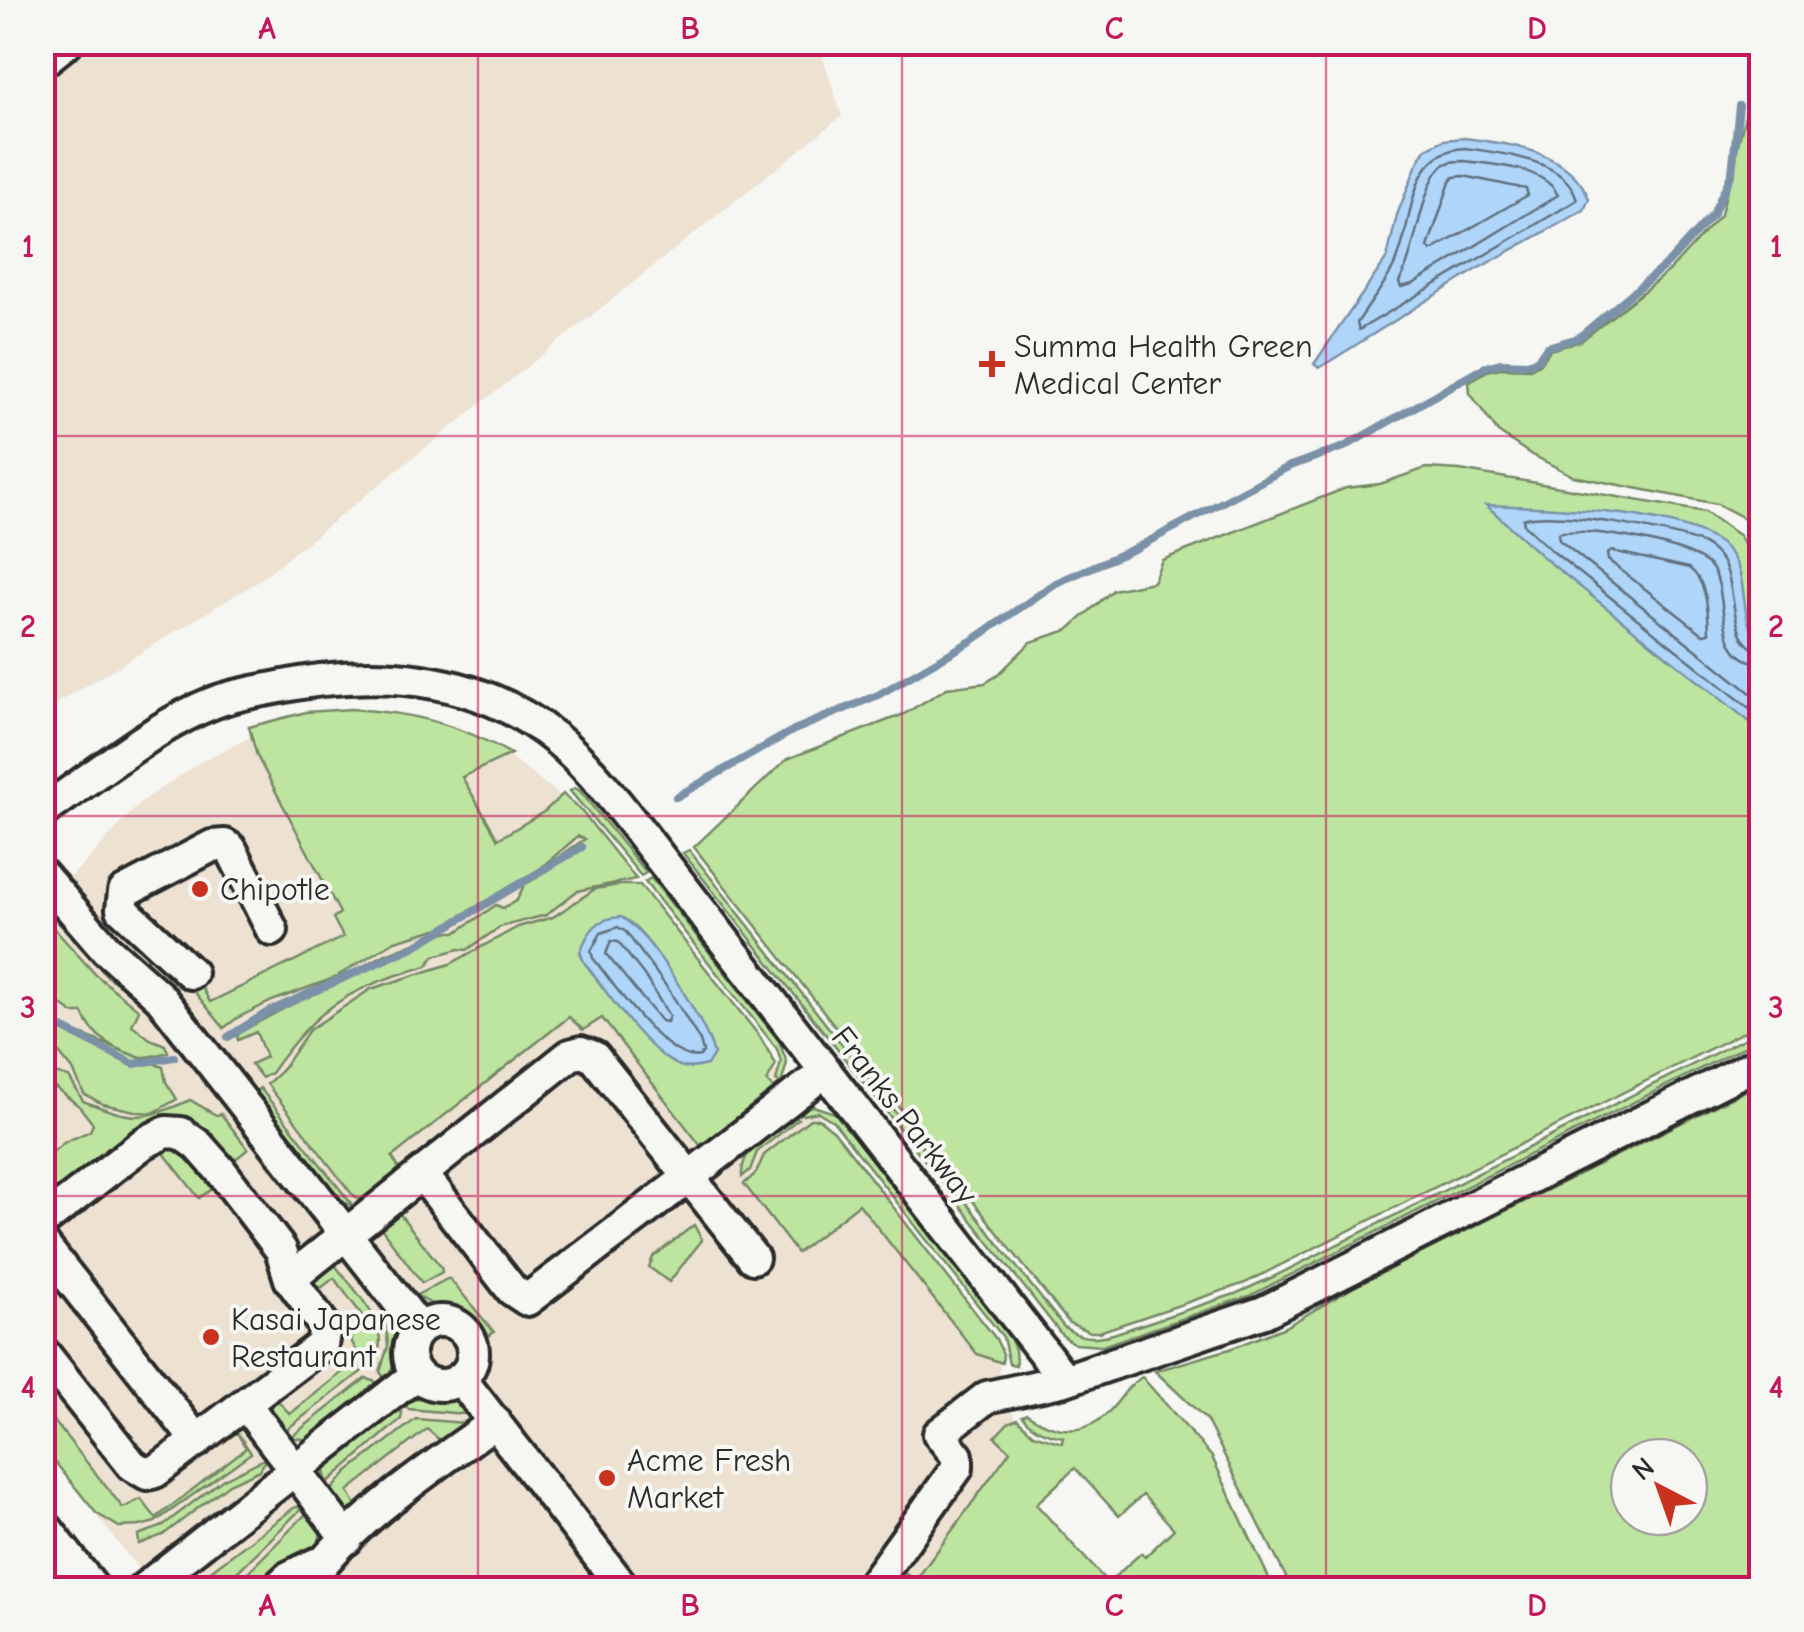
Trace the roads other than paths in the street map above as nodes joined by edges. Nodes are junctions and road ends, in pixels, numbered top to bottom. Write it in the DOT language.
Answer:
graph roads {
  1 [pos="67,42"];
  2 [pos="42,62"];
  3 [pos="42,812"];
  4 [pos="42,875"];
  5 [pos="272,930"];
  6 [pos="191,972"];
  7 [pos="1762,1060"];
  8 [pos="826,1071"];
  9 [pos="422,1174"];
  10 [pos="689,1177"];
  11 [pos="42,1222"];
  12 [pos="346,1235"];
  13 [pos="42,1243"];
  14 [pos="753,1258"];
  15 [pos="290,1280"];
  16 [pos="420,1329"];
  17 [pos="42,1351"];
  18 [pos="417,1374"];
  19 [pos="460,1378"];
  20 [pos="1065,1380"];
  21 [pos="246,1404"];
  22 [pos="494,1422"];
  23 [pos="197,1441"];
  24 [pos="295,1470"];
  25 [pos="42,1531"];
  26 [pos="347,1539"];
  27 [pos="324,1561"];
  28 [pos="88,1590"];
  29 [pos="142,1590"];
  30 [pos="275,1590"];
  31 [pos="302,1590"];
  32 [pos="625,1590"];
  33 [pos="868,1590"];
  1 -- 2 [label="lane"];
  3 -- 8 [label="lane, Franks Parkway"];
  4 -- 12 [label="lane"];
  5 -- 6 [label="lane"];
  7 -- 20 [label="lane"];
  8 -- 10 [label="lane"];
  8 -- 20 [label="lane, Franks Parkway"];
  9 -- 10 [label="lane"];
  9 -- 10 [label="lane"];
  9 -- 12 [label="lane"];
  10 -- 14 [label="lane"];
  11 -- 15 [label="lane"];
  12 -- 15 [label="lane"];
  12 -- 16 [label="lane"];
  13 -- 23 [label="lane"];
  15 -- 21 [label="lane"];
  16 -- 18 [label="lane"];
  16 -- 19 [label="lane"];
  17 -- 23 [label="lane"];
  18 -- 19 [label="lane"];
  18 -- 24 [label="lane"];
  19 -- 22 [label="lane"];
  20 -- 33 [label="lane"];
  21 -- 23 [label="lane"];
  21 -- 24 [label="lane"];
  22 -- 26 [label="lane"];
  22 -- 32 [label="lane"];
  24 -- 26 [label="lane"];
  24 -- 29 [label="lane"];
  25 -- 28 [label="main road"];
  26 -- 27 [label="lane"];
  27 -- 30 [label="lane"];
  27 -- 31 [label="lane"];
}
